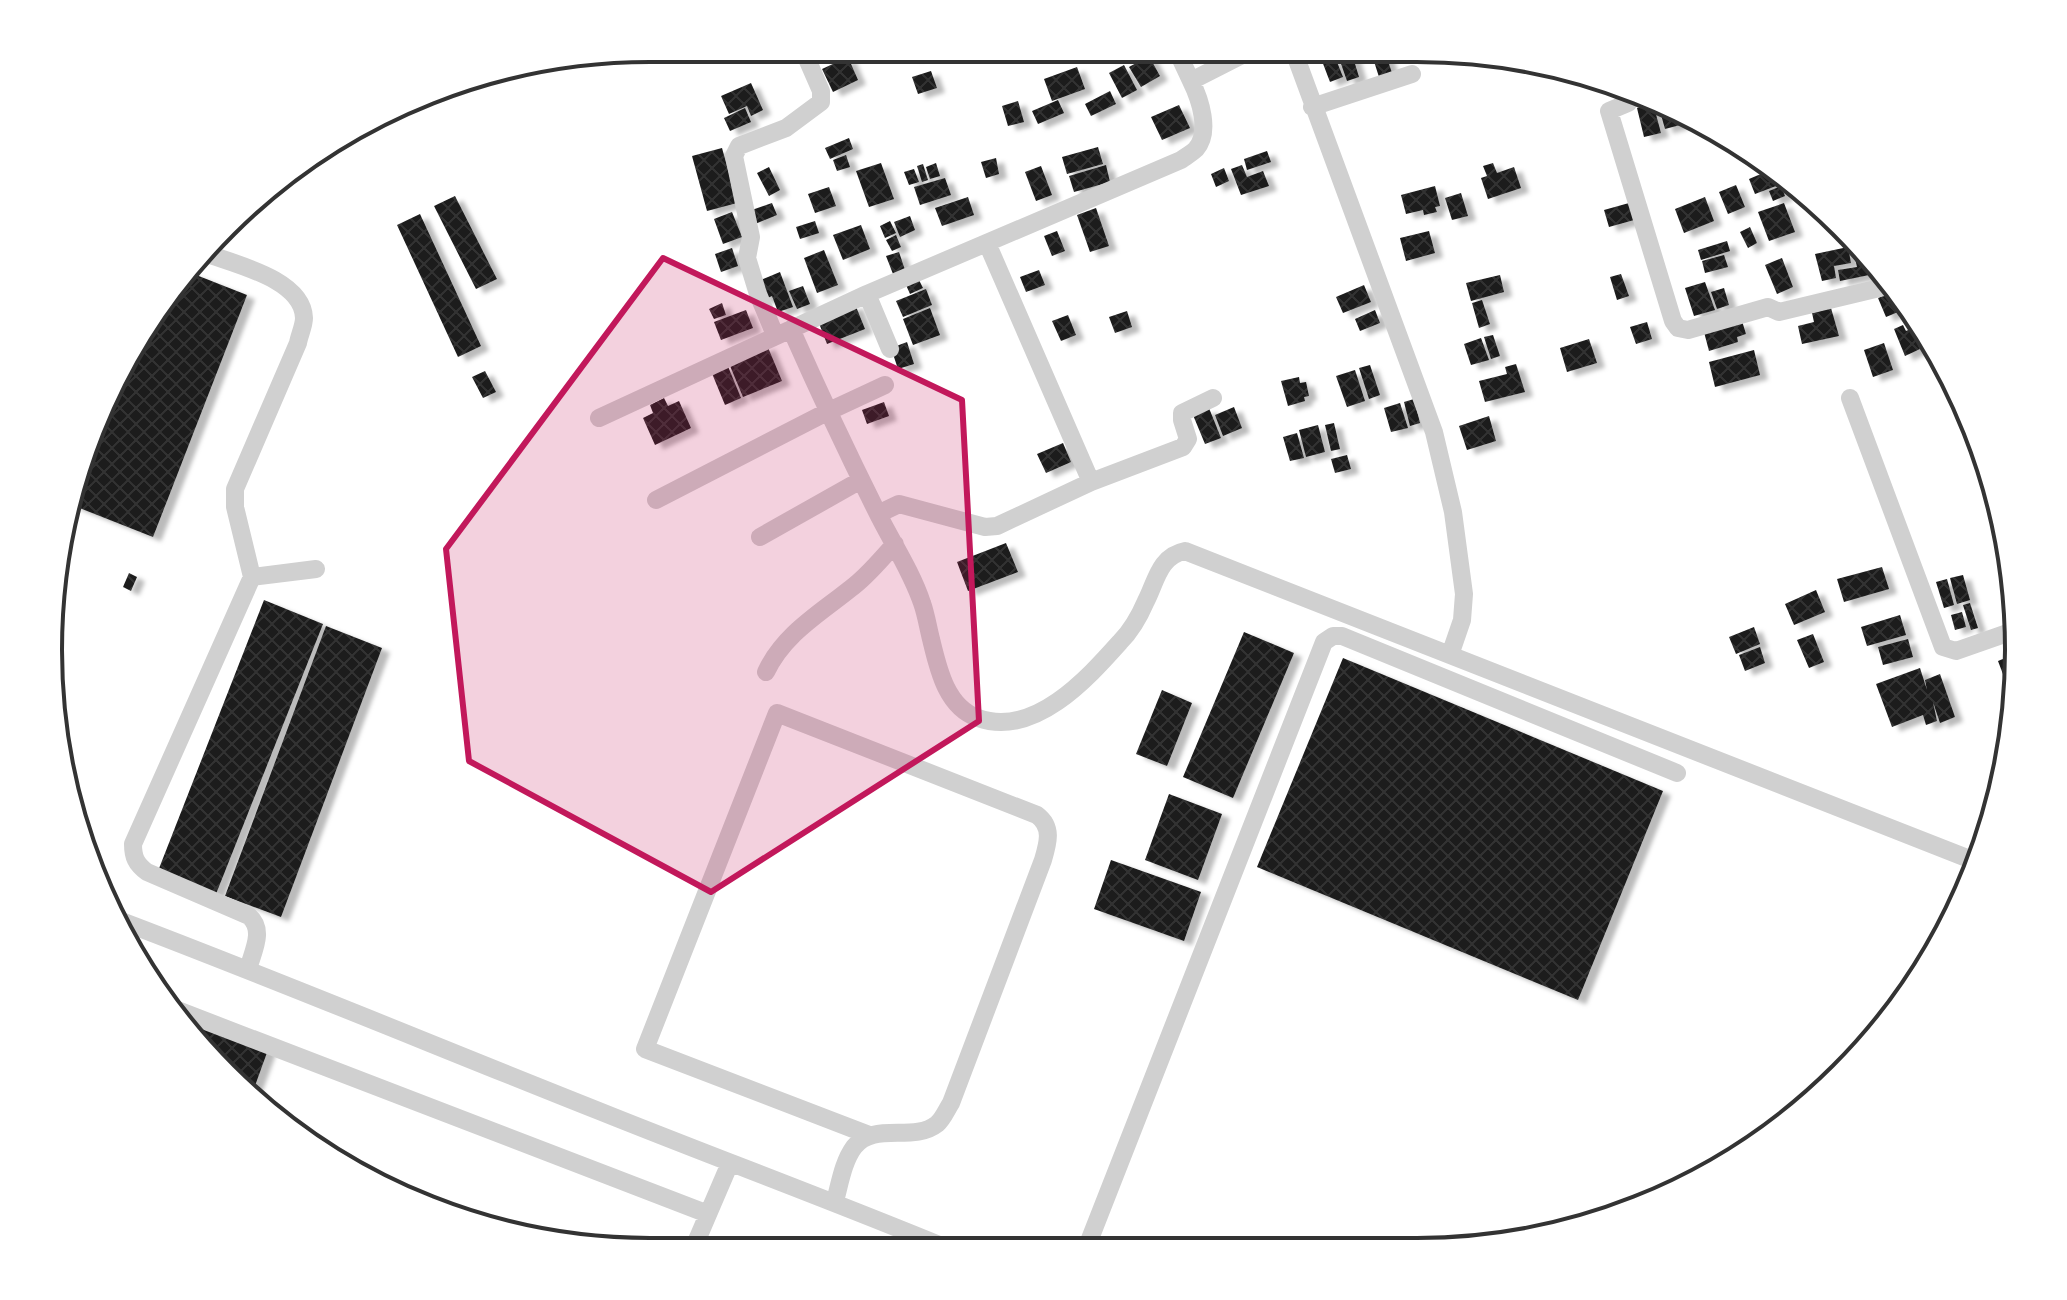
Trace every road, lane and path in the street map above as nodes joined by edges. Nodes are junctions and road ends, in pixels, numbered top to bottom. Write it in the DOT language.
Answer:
graph roads {
  1 [pos="808,62"];
  2 [pos="1182,62"];
  3 [pos="1228,62"];
  4 [pos="1297,62"];
  5 [pos="1412,74"];
  6 [pos="1191,81"];
  7 [pos="1628,102"];
  8 [pos="1312,107"];
  9 [pos="987,243"];
  10 [pos="213,256"];
  11 [pos="1880,288"];
  12 [pos="867,294"];
  13 [pos="783,332"];
  14 [pos="890,349"];
  15 [pos="885,385"];
  16 [pos="1213,398"];
  17 [pos="1850,398"];
  18 [pos="827,412"];
  19 [pos="599,418"];
  20 [pos="861,480"];
  21 [pos="1091,482"];
  22 [pos="656,500"];
  23 [pos="878,514"];
  24 [pos="760,537"];
  25 [pos="895,544"];
  26 [pos="316,569"];
  27 [pos="252,577"];
  28 [pos="2005,634"];
  29 [pos="1450,655"];
  30 [pos="766,672"];
  31 [pos="1677,773"];
  32 [pos="1967,858"];
  33 [pos="131,925"];
  34 [pos="248,969"];
  35 [pos="189,1015"];
  36 [pos="869,1135"];
  37 [pos="730,1163"];
  38 [pos="835,1201"];
  39 [pos="708,1214"];
  40 [pos="698,1238"];
  41 [pos="922,1238"];
  42 [pos="1090,1238"];
  1 -- 13 [label="street"];
  2 -- 6 [label="street"];
  3 -- 6 [label="street"];
  4 -- 8 [label="street"];
  5 -- 8 [label="street"];
  6 -- 9 [label="street"];
  7 -- 11 [label="street"];
  8 -- 29 [label="street"];
  9 -- 12 [label="street"];
  9 -- 21 [label="street"];
  10 -- 27 [label="street"];
  12 -- 13 [label="street"];
  12 -- 14 [label="street"];
  13 -- 18 [label="street"];
  13 -- 19 [label="street"];
  15 -- 18 [label="street"];
  16 -- 21 [label="street"];
  17 -- 28 [label="street"];
  18 -- 20 [label="street"];
  18 -- 22 [label="street"];
  20 -- 23 [label="street"];
  20 -- 24 [label="street"];
  21 -- 23 [label="street"];
  23 -- 25 [label="street"];
  25 -- 29 [label="street"];
  25 -- 30 [label="street"];
  26 -- 27 [label="street"];
  27 -- 34 [label="street"];
  29 -- 32 [label="street"];
  31 -- 42 [label="street"];
  33 -- 34 [label="street"];
  34 -- 37 [label="street"];
  35 -- 39 [label="street"];
  36 -- 36 [label="street"];
  36 -- 38 [label="street"];
  37 -- 38 [label="street"];
  37 -- 39 [label="street"];
  38 -- 41 [label="street"];
  39 -- 40 [label="street"];
}
